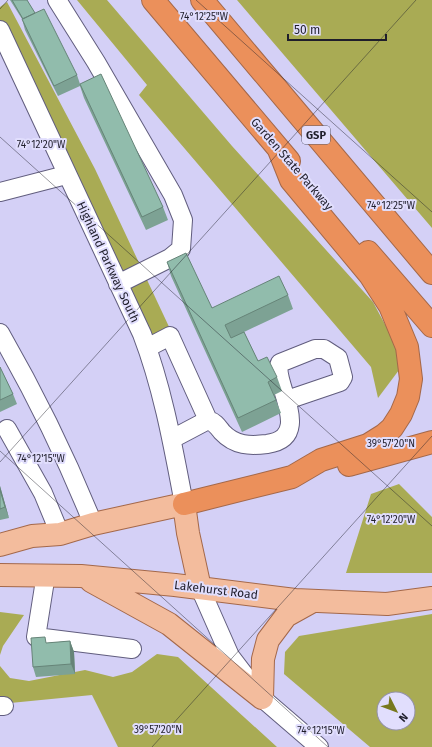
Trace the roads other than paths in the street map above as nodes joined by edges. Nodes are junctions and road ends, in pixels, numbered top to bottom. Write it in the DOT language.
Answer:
graph roads {
  1 [pos="57,0"];
  2 [pos="153,0"];
  3 [pos="202,0"];
  4 [pos="0,30"];
  5 [pos="279,150"];
  6 [pos="66,175"];
  7 [pos="0,192"];
  8 [pos="431,272"];
  9 [pos="118,284"];
  10 [pos="432,326"];
  11 [pos="0,333"];
  12 [pos="147,348"];
  13 [pos="287,400"];
  14 [pos="208,420"];
  15 [pos="7,429"];
  16 [pos="172,439"];
  17 [pos="432,442"];
  18 [pos="292,477"];
  19 [pos="184,504"];
  20 [pos="93,524"];
  21 [pos="60,534"];
  22 [pos="0,545"];
  23 [pos="46,574"];
  24 [pos="0,575"];
  25 [pos="80,576"];
  26 [pos="200,588"];
  27 [pos="432,598"];
  28 [pos="313,601"];
  29 [pos="132,649"];
  30 [pos="262,698"];
  31 [pos="319,747"];
  1 -- 9 [label="street"];
  2 -- 5 [label="highway, Garden State Parkway"];
  3 -- 8 [label="highway, GSP"];
  4 -- 6 [label="street, Highland Parkway South"];
  5 -- 10 [label="highway, Garden State Parkway"];
  5 -- 18 [label="highway"];
  6 -- 7 [label="street"];
  6 -- 9 [label="street, Highland Parkway South"];
  9 -- 12 [label="street, Highland Parkway South"];
  11 -- 20 [label="street"];
  12 -- 14 [label="street"];
  12 -- 16 [label="street, Highland Parkway South"];
  13 -- 14 [label="street"];
  14 -- 16 [label="street"];
  15 -- 21 [label="street"];
  16 -- 19 [label="street, Highland Parkway South"];
  17 -- 18 [label="highway"];
  18 -- 19 [label="highway"];
  19 -- 20 [label="main road"];
  19 -- 26 [label="main road"];
  20 -- 21 [label="main road"];
  21 -- 22 [label="main road"];
  23 -- 24 [label="main road, Lakehurst Road"];
  23 -- 25 [label="main road, Lakehurst Road"];
  23 -- 29 [label="street"];
  25 -- 26 [label="main road, Lakehurst Road"];
  25 -- 30 [label="main road"];
  26 -- 28 [label="main road, Lakehurst Road"];
  26 -- 30 [label="street"];
  27 -- 28 [label="main road, Lakehurst Road"];
  28 -- 30 [label="main road"];
  30 -- 31 [label="street"];
}
